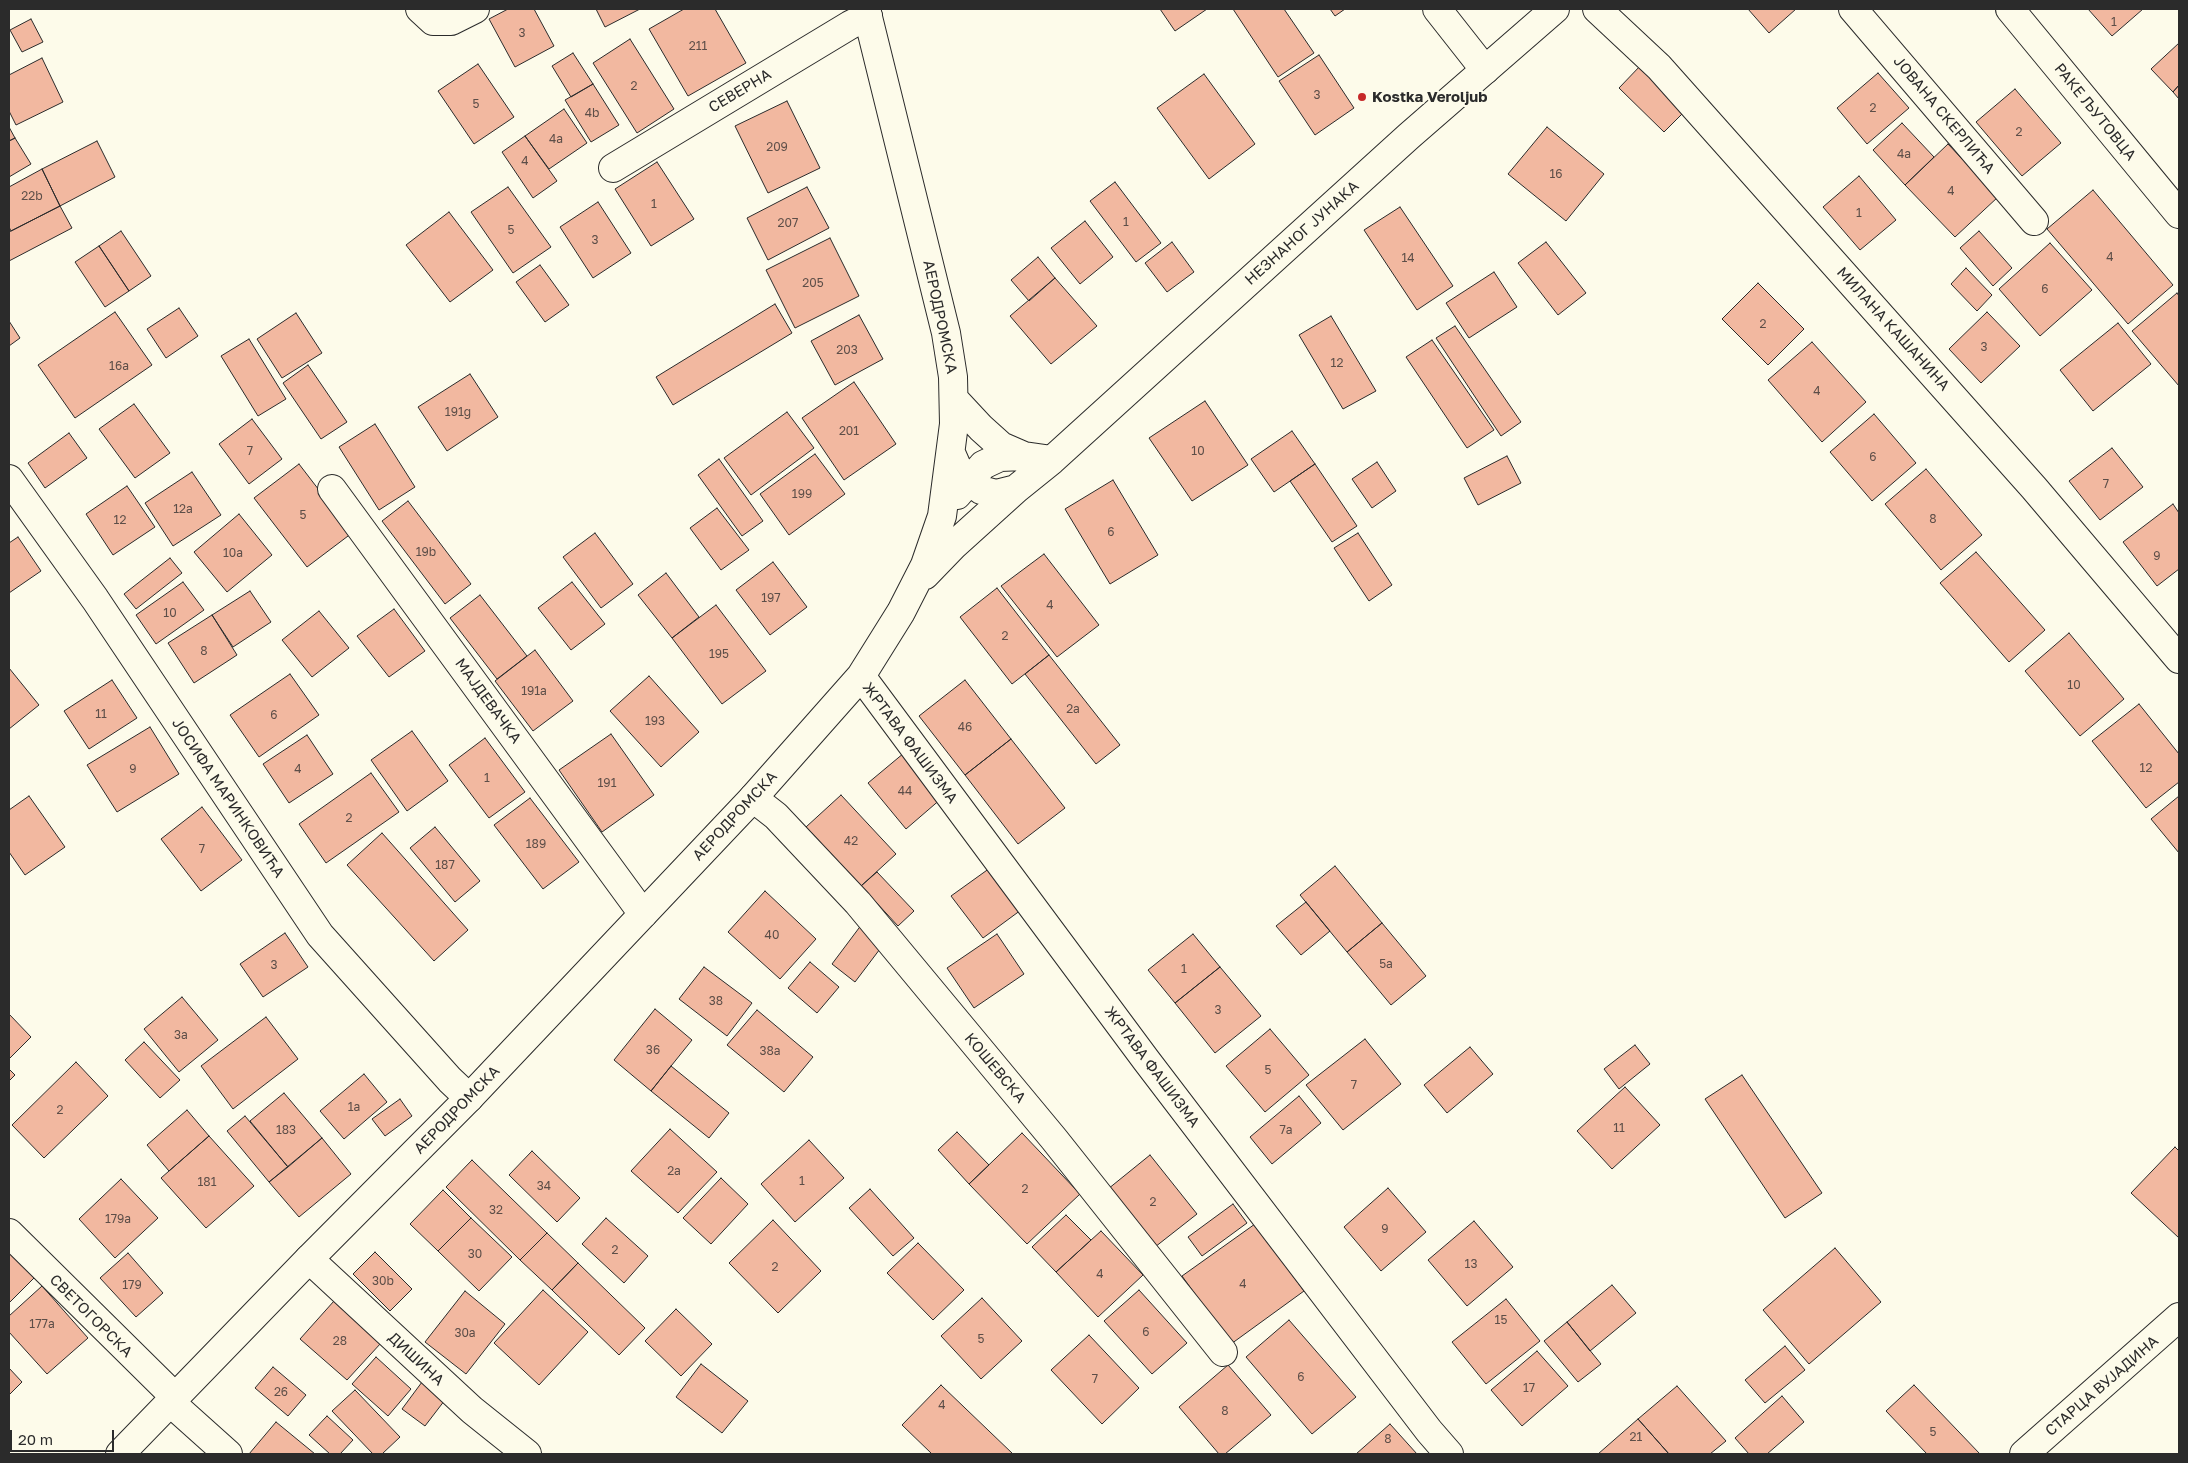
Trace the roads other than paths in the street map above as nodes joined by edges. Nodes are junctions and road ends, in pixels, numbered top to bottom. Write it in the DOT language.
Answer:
graph roads {
  1 [pos="420,9"];
  2 [pos="475,9"];
  3 [pos="1437,9"];
  4 [pos="1555,9"];
  5 [pos="1596,9"];
  6 [pos="1853,9"];
  7 [pos="2010,9"];
  8 [pos="867,12"];
  9 [pos="1485,70"];
  10 [pos="613,168"];
  11 [pos="2179,214"];
  12 [pos="2034,221"];
  13 [pos="954,399"];
  14 [pos="951,453"];
  15 [pos="1024,456"];
  16 [pos="1052,460"];
  17 [pos="9,479"];
  18 [pos="968,480"];
  19 [pos="332,489"];
  20 [pos="1016,489"];
  21 [pos="942,516"];
  22 [pos="909,596"];
  23 [pos="2179,659"];
  24 [pos="860,676"];
  25 [pos="753,798"];
  26 [pos="643,914"];
  27 [pos="469,1098"];
  28 [pos="9,1233"];
  29 [pos="309,1259"];
  30 [pos="2179,1317"];
  31 [pos="1223,1352"];
  32 [pos="178,1406"];
  33 [pos="120,1454"];
  34 [pos="228,1454"];
  35 [pos="527,1454"];
  36 [pos="1449,1454"];
  37 [pos="2024,1454"];
  1 -- 2 [label="street"];
  3 -- 9 [label="street"];
  4 -- 9 [label="street, НЕЗНАНОГ ЈУНАКА"];
  5 -- 23 [label="street, МИЛАНА КАШАНИНА"];
  6 -- 12 [label="street, ЈОВАНА СКЕРЛИЋА"];
  7 -- 11 [label="street, РАКЕ ЉУТОВЦА"];
  8 -- 10 [label="street, СЕВЕРНА"];
  8 -- 13 [label="street, АЕРОДРОМСКА"];
  9 -- 16 [label="street, НЕЗНАНОГ ЈУНАКА"];
  13 -- 14 [label="street, АЕРОДРОМСКА"];
  13 -- 15 [label="street"];
  14 -- 18 [label="street"];
  14 -- 21 [label="street, АЕРОДРОМСКА"];
  15 -- 16 [label="street"];
  15 -- 18 [label="street"];
  16 -- 20 [label="street, НЕЗНАНОГ ЈУНАКА"];
  17 -- 27 [label="street, ЈОСИФА МАРИНКОВИЋА"];
  18 -- 20 [label="street"];
  18 -- 21 [label="street"];
  19 -- 26 [label="street, МАЈДЕВАЧКА"];
  20 -- 22 [label="street, НЕЗНАНОГ ЈУНАКА"];
  21 -- 22 [label="street, АЕРОДРОМСКА"];
  22 -- 24 [label="street, АЕРОДРОМСКА"];
  24 -- 25 [label="street, АЕРОДРОМСКА"];
  24 -- 36 [label="street, ЖРТАВА ФАШИЗМА"];
  25 -- 26 [label="street, АЕРОДРОМСКА"];
  25 -- 31 [label="street, КОШЕВСКА"];
  26 -- 27 [label="street, АЕРОДРОМСКА"];
  27 -- 29 [label="street, АЕРОДРОМСКА"];
  28 -- 32 [label="street, СВЕТОГОРСКА"];
  29 -- 32 [label="street, АЕРОДРОМСКА"];
  29 -- 35 [label="street, ДИШИНА"];
  30 -- 37 [label="street, СТАРЦА ВУЈАДИНА"];
  32 -- 33 [label="street, АЕРОДРОМСКА"];
  32 -- 34 [label="street, СВЕТОГОРСКА"];
}
